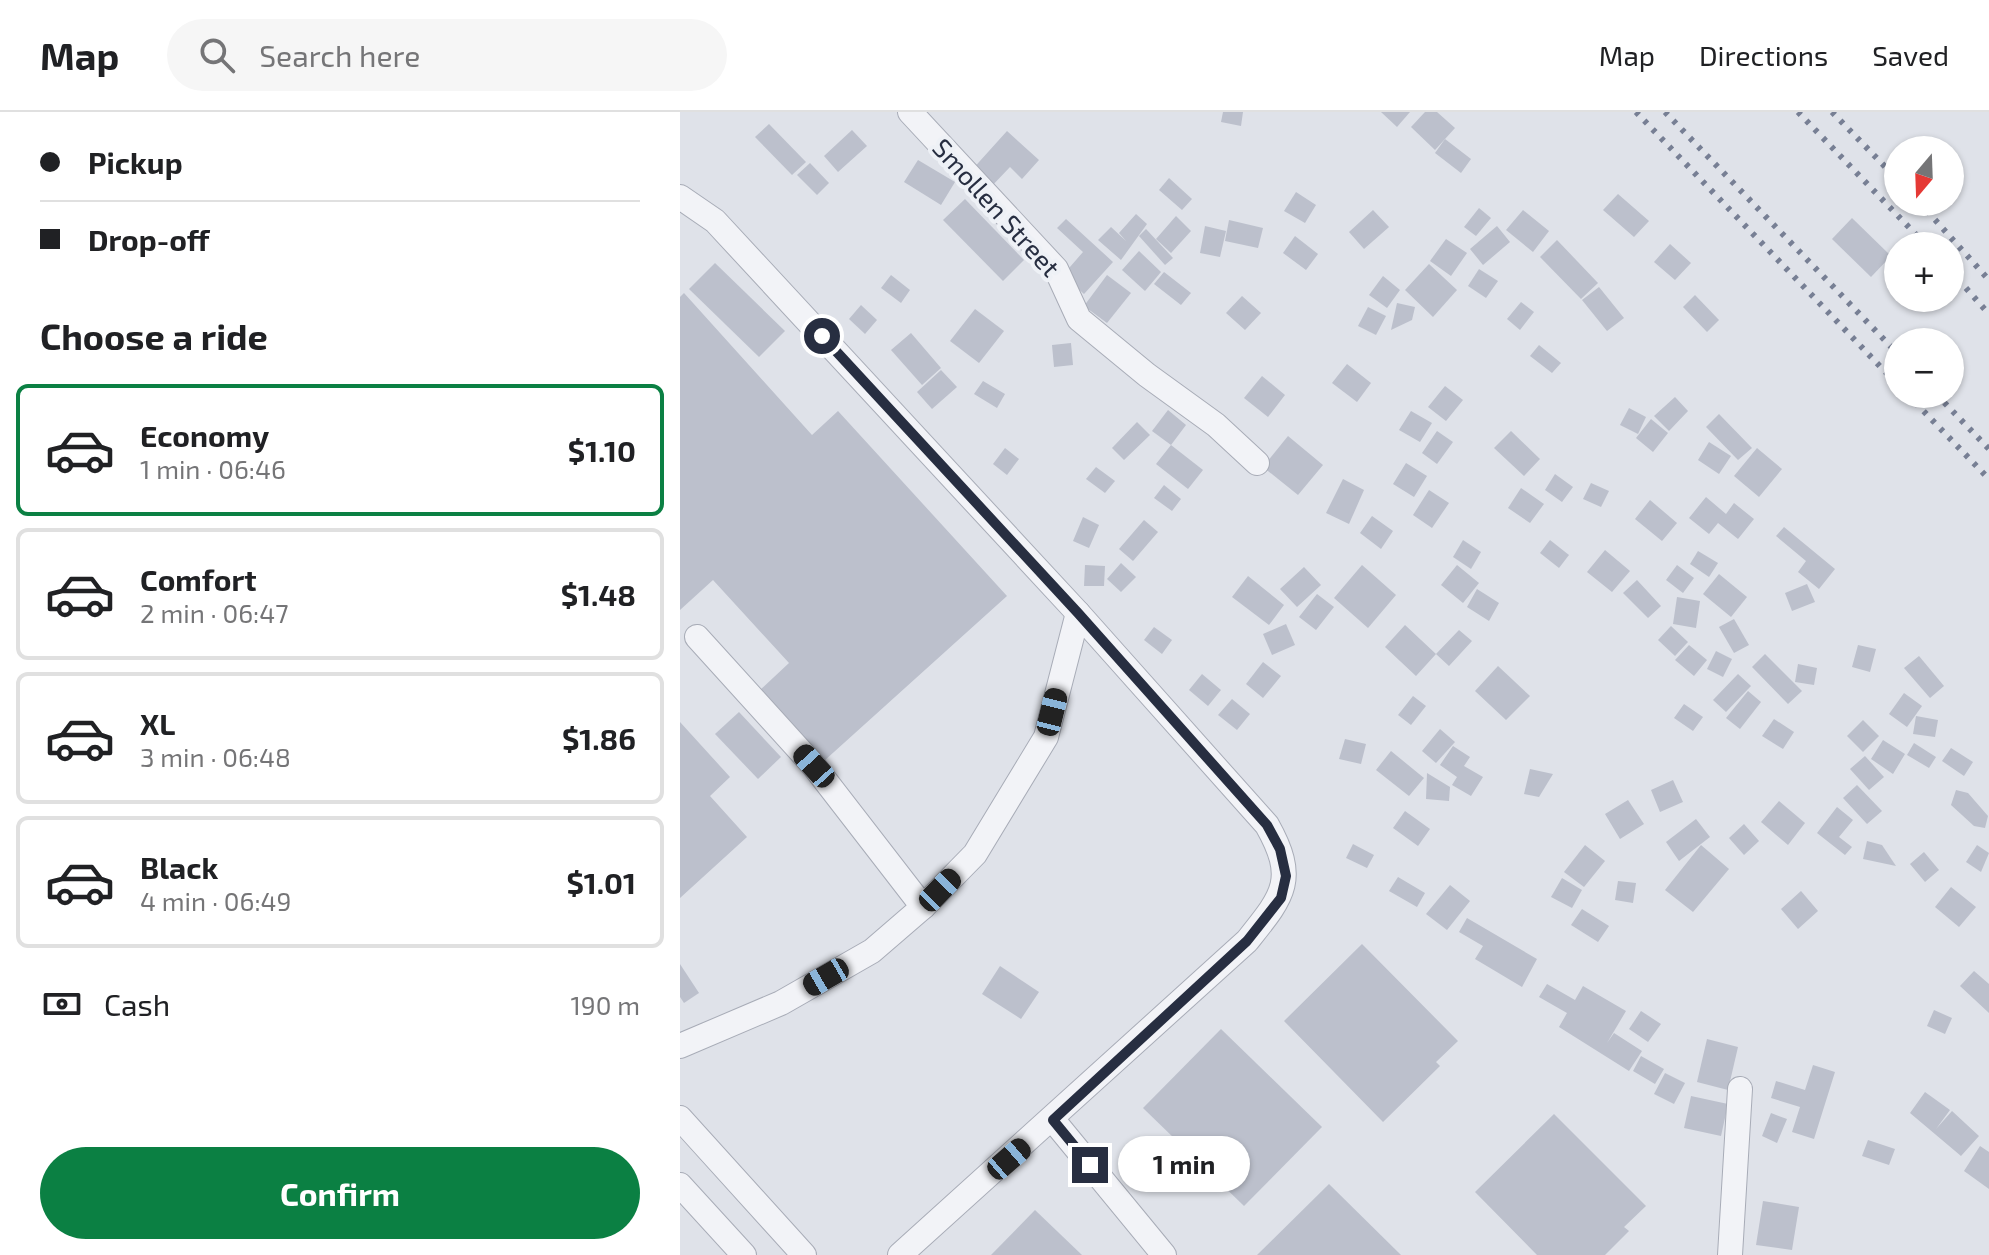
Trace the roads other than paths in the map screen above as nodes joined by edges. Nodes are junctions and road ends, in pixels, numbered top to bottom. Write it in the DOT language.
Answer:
graph roads {
  1 [pos="910,112"];
  2 [pos="680,197"];
  3 [pos="1257,463"];
  4 [pos="1078,613"];
  5 [pos="697,637"];
  6 [pos="923,907"];
  7 [pos="680,1046"];
  8 [pos="1740,1089"];
  9 [pos="680,1118"];
  10 [pos="1053,1120"];
  11 [pos="680,1185"];
  12 [pos="744,1255"];
  13 [pos="804,1255"];
  14 [pos="900,1255"];
  15 [pos="1164,1255"];
  16 [pos="1730,1255"];
  1 -- 3 [label="lane, Smollen Street"];
  2 -- 4 [label="lane"];
  4 -- 6 [label="lane"];
  4 -- 10 [label="lane"];
  5 -- 6 [label="lane"];
  6 -- 7 [label="lane"];
  8 -- 16 [label="lane"];
  9 -- 13 [label="lane"];
  10 -- 14 [label="lane"];
  10 -- 15 [label="lane"];
  11 -- 12 [label="lane"];
}
